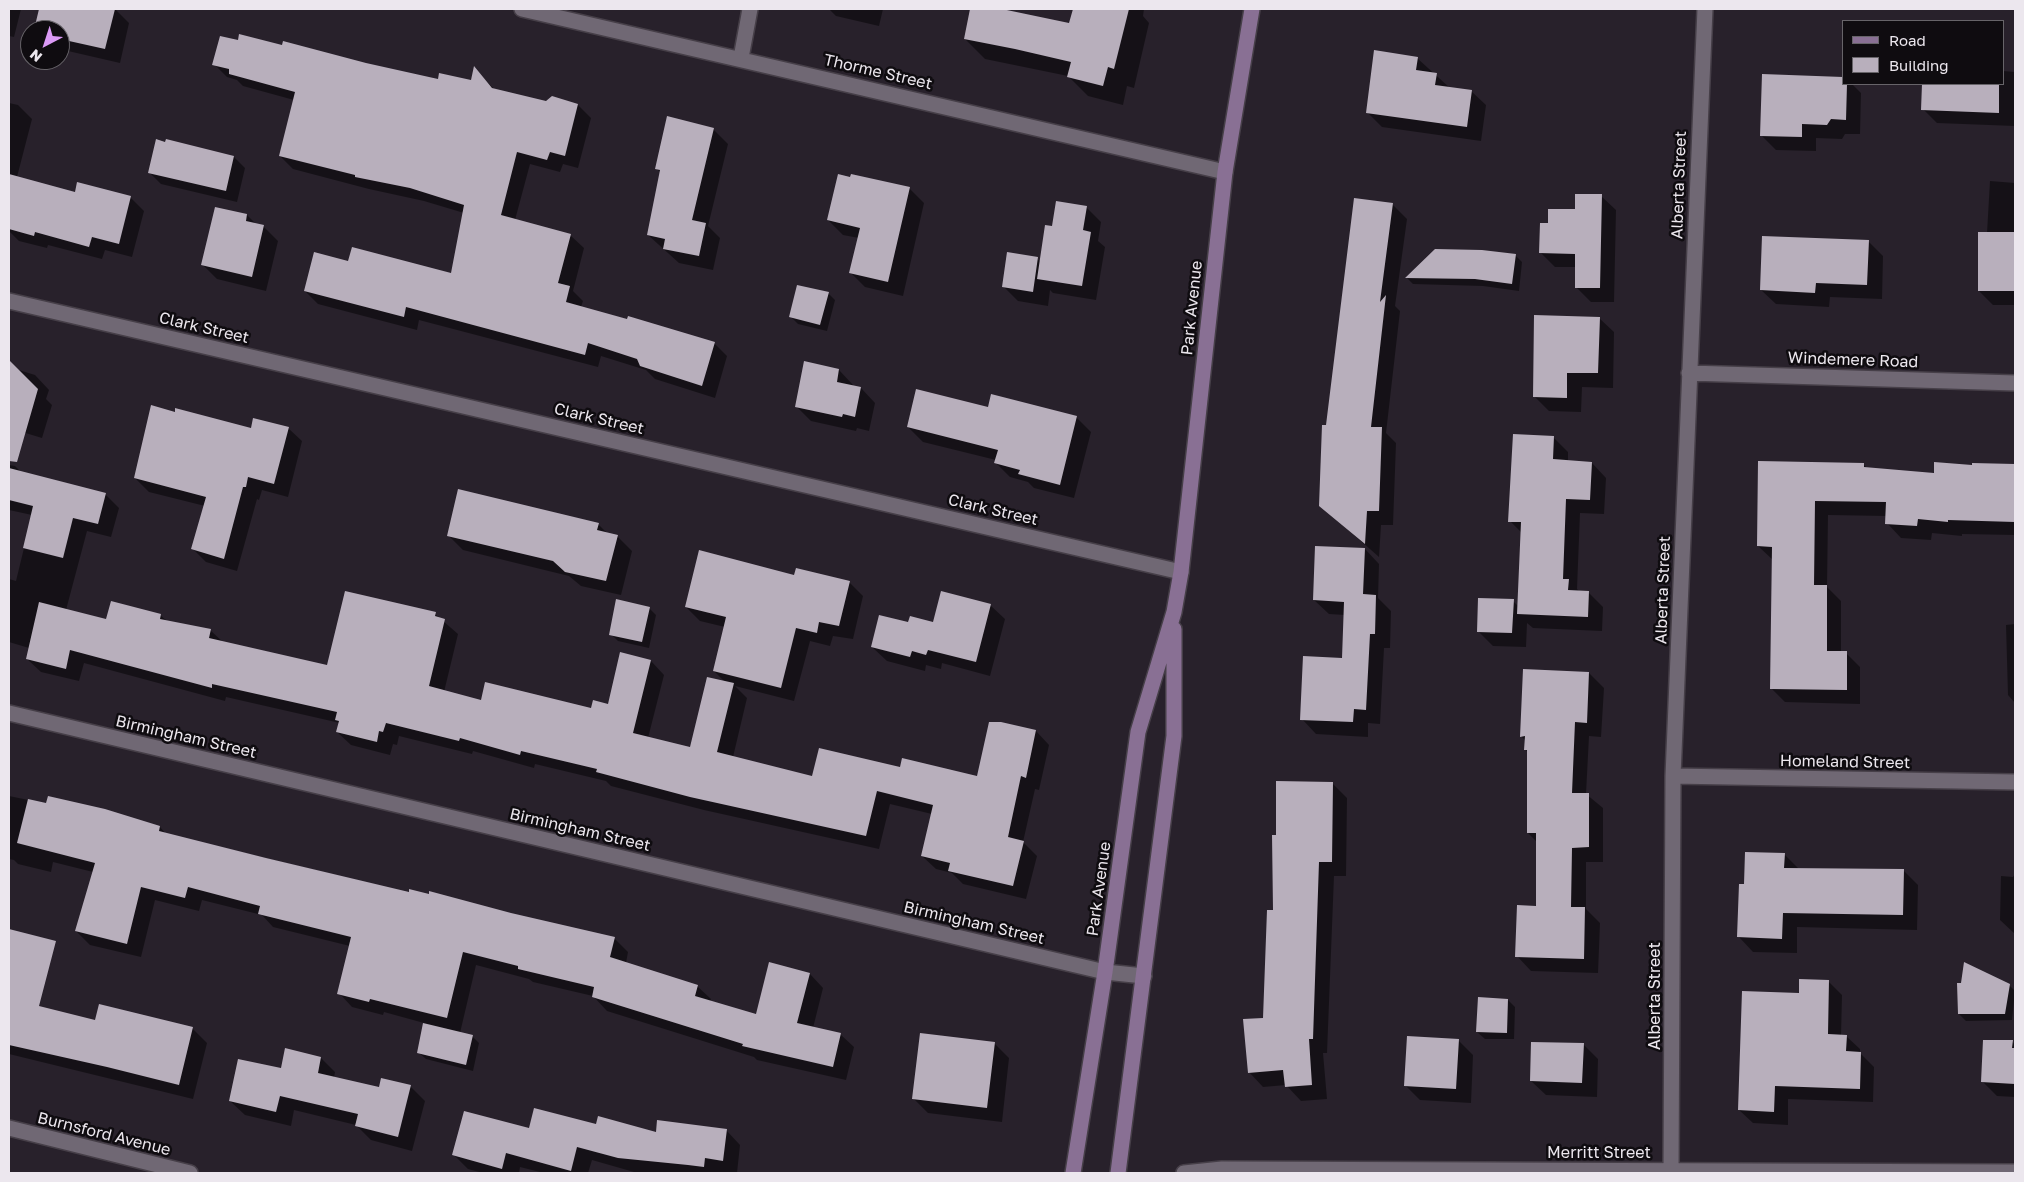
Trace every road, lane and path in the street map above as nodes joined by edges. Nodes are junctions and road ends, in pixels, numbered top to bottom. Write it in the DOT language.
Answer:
graph roads {
  1 [pos="522,9"];
  2 [pos="750,9"];
  3 [pos="1252,9"];
  4 [pos="1704,9"];
  5 [pos="741,58"];
  6 [pos="1225,172"];
  7 [pos="9,300"];
  8 [pos="1689,372"];
  9 [pos="2015,383"];
  10 [pos="1181,572"];
  11 [pos="1174,612"];
  12 [pos="9,713"];
  13 [pos="1673,776"];
  14 [pos="2015,782"];
  15 [pos="1105,972"];
  16 [pos="1144,976"];
  17 [pos="9,1128"];
  18 [pos="156,1169"];
  19 [pos="1671,1172"];
  20 [pos="2015,1172"];
  21 [pos="190,1173"];
  22 [pos="1073,1173"];
  23 [pos="1118,1173"];
  24 [pos="1184,1173"];
  1 -- 5 [label="street, Thorme Street"];
  2 -- 5 [label="street"];
  3 -- 6 [label="main road, Park Avenue"];
  4 -- 8 [label="street, Alberta Street"];
  5 -- 6 [label="street, Thorme Street"];
  6 -- 10 [label="main road, Park Avenue"];
  7 -- 10 [label="street, Clark Street"];
  8 -- 9 [label="street, Windemere Road"];
  8 -- 13 [label="street, Alberta Street"];
  10 -- 11 [label="main road, Park Avenue"];
  11 -- 15 [label="main road, Park Avenue"];
  11 -- 16 [label="main road, Park Avenue"];
  12 -- 15 [label="street, Birmingham Street"];
  13 -- 14 [label="street, Homeland Street"];
  13 -- 19 [label="street, Alberta Street"];
  15 -- 16 [label="street, Birmingham Street"];
  15 -- 22 [label="main road, Park Avenue"];
  16 -- 23 [label="main road, Park Avenue"];
  17 -- 18 [label="street, Burnsford Avenue"];
  18 -- 21 [label="street, Burnsford Avenue"];
  19 -- 20 [label="street, Merritt Street"];
  19 -- 24 [label="street, Merritt Street"];
}
